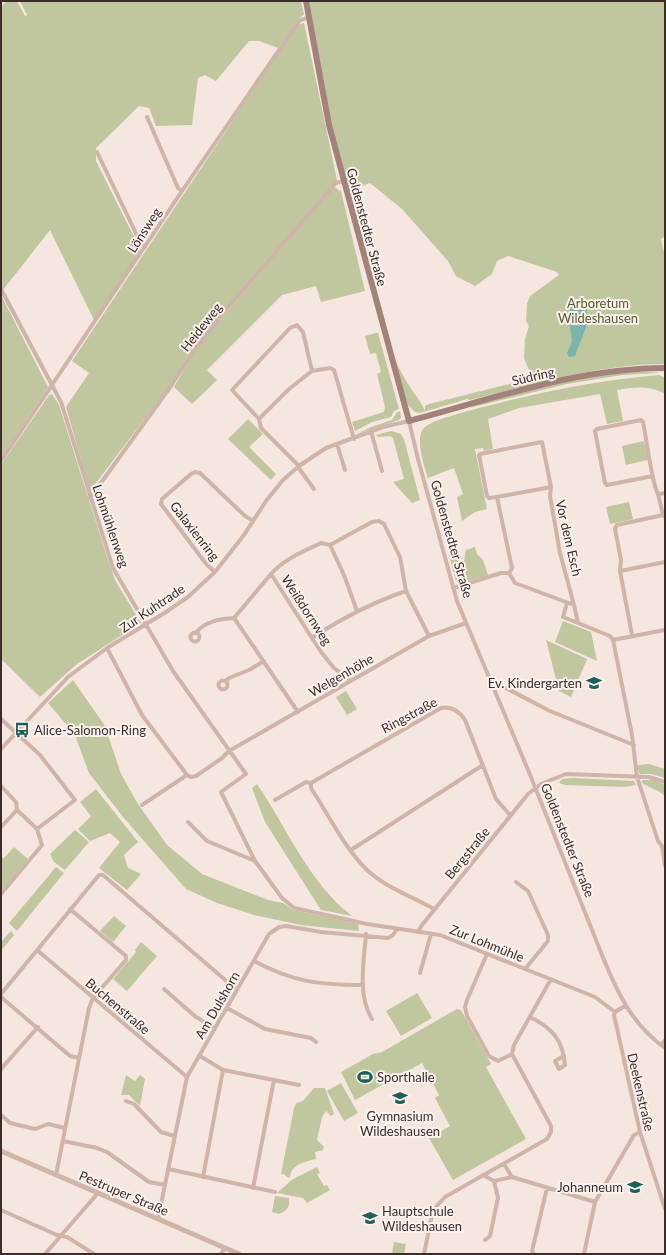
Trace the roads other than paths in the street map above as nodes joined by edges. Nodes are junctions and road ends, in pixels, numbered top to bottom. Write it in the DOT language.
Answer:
graph roads {
  1 [pos="306,1"];
  2 [pos="309,17"];
  3 [pos="147,117"];
  4 [pos="97,152"];
  5 [pos="343,182"];
  6 [pos="182,191"];
  7 [pos="145,247"];
  8 [pos="1,289"];
  9 [pos="665,368"];
  10 [pos="312,371"];
  11 [pos="51,387"];
  12 [pos="259,420"];
  13 [pos="409,421"];
  14 [pos="371,431"];
  15 [pos="354,439"];
  16 [pos="338,444"];
  17 [pos="1,461"];
  18 [pos="298,467"];
  19 [pos="345,470"];
  20 [pos="382,471"];
  21 [pos="653,476"];
  22 [pos="551,487"];
  23 [pos="314,489"];
  24 [pos="665,493"];
  25 [pos="658,494"];
  26 [pos="498,497"];
  27 [pos="90,498"];
  28 [pos="664,516"];
  29 [pos="252,520"];
  30 [pos="330,545"];
  31 [pos="665,562"];
  32 [pos="620,571"];
  33 [pos="214,572"];
  34 [pos="509,573"];
  35 [pos="271,574"];
  36 [pos="453,588"];
  37 [pos="406,591"];
  38 [pos="567,603"];
  39 [pos="574,605"];
  40 [pos="356,611"];
  41 [pos="234,618"];
  42 [pos="466,623"];
  43 [pos="578,623"];
  44 [pos="146,624"];
  45 [pos="665,630"];
  46 [pos="196,633"];
  47 [pos="632,635"];
  48 [pos="429,636"];
  49 [pos="313,637"];
  50 [pos="613,640"];
  51 [pos="108,648"];
  52 [pos="264,661"];
  53 [pos="350,680"];
  54 [pos="226,681"];
  55 [pos="494,689"];
  56 [pos="298,712"];
  57 [pos="1,719"];
  58 [pos="16,732"];
  59 [pos="634,746"];
  60 [pos="1,749"];
  61 [pos="229,751"];
  62 [pos="483,765"];
  63 [pos="246,774"];
  64 [pos="187,775"];
  65 [pos="637,777"];
  66 [pos="665,782"];
  67 [pos="310,783"];
  68 [pos="1,786"];
  69 [pos="535,788"];
  70 [pos="275,800"];
  71 [pos="142,805"];
  72 [pos="18,810"];
  73 [pos="510,815"];
  74 [pos="188,822"];
  75 [pos="1,827"];
  76 [pos="37,829"];
  77 [pos="351,850"];
  78 [pos="255,861"];
  79 [pos="665,866"];
  80 [pos="516,882"];
  81 [pos="1,894"];
  82 [pos="70,909"];
  83 [pos="434,909"];
  84 [pos="397,929"];
  85 [pos="418,932"];
  86 [pos="366,934"];
  87 [pos="431,934"];
  88 [pos="36,950"];
  89 [pos="487,954"];
  90 [pos="254,961"];
  91 [pos="525,969"];
  92 [pos="420,974"];
  93 [pos="551,979"];
  94 [pos="364,985"];
  95 [pos="164,989"];
  96 [pos="237,990"];
  97 [pos="1,995"];
  98 [pos="93,998"];
  99 [pos="625,1006"];
  100 [pos="227,1008"];
  101 [pos="615,1012"];
  102 [pos="530,1017"];
  103 [pos="372,1019"];
  104 [pos="38,1027"];
  105 [pos="215,1028"];
  106 [pos="665,1040"];
  107 [pos="316,1042"];
  108 [pos="663,1046"];
  109 [pos="512,1054"];
  110 [pos="200,1056"];
  111 [pos="564,1056"];
  112 [pos="80,1058"];
  113 [pos="1,1069"];
  114 [pos="223,1070"];
  115 [pos="187,1077"];
  116 [pos="274,1080"];
  117 [pos="299,1085"];
  118 [pos="126,1102"];
  119 [pos="1,1115"];
  120 [pos="65,1128"];
  121 [pos="640,1132"];
  122 [pos="174,1136"];
  123 [pos="63,1141"];
  124 [pos="1,1151"];
  125 [pos="504,1164"];
  126 [pos="168,1169"];
  127 [pos="56,1175"];
  128 [pos="483,1175"];
  129 [pos="203,1177"];
  130 [pos="512,1177"];
  131 [pos="494,1181"];
  132 [pos="165,1185"];
  133 [pos="253,1188"];
  134 [pos="547,1188"];
  135 [pos="275,1192"];
  136 [pos="98,1193"];
  137 [pos="594,1202"];
  138 [pos="665,1209"];
  139 [pos="1,1210"];
  140 [pos="158,1219"];
  141 [pos="61,1236"];
  142 [pos="485,1240"];
  143 [pos="225,1248"];
  144 [pos="45,1254"];
  145 [pos="94,1254"];
  146 [pos="222,1254"];
  147 [pos="239,1254"];
  148 [pos="424,1254"];
  149 [pos="534,1254"];
  150 [pos="584,1254"];
  1 -- 2 [label="main road, Goldenstedter Straße"];
  2 -- 5 [label="main road, Goldenstedter Straße"];
  2 -- 6 [label="street, Lönsweg"];
  3 -- 6 [label="street"];
  4 -- 7 [label="street"];
  5 -- 13 [label="main road, Goldenstedter Straße"];
  5 -- 27 [label="street, Heideweg"];
  6 -- 7 [label="street, Lönsweg"];
  7 -- 11 [label="street, Lönsweg"];
  8 -- 11 [label="street, Lohmühlenweg"];
  9 -- 13 [label="main road, Südring"];
  10 -- 12 [label="street"];
  10 -- 12 [label="street"];
  10 -- 15 [label="street"];
  11 -- 17 [label="street, Lönsweg"];
  11 -- 27 [label="street, Lohmühlenweg"];
  12 -- 18 [label="street"];
  13 -- 14 [label="street, Zur Kuhtrade"];
  13 -- 36 [label="street, Goldenstedter Straße"];
  14 -- 15 [label="street, Zur Kuhtrade"];
  14 -- 20 [label="street"];
  15 -- 16 [label="street, Zur Kuhtrade"];
  16 -- 18 [label="street, Zur Kuhtrade"];
  16 -- 19 [label="street"];
  18 -- 23 [label="street"];
  18 -- 29 [label="street, Zur Kuhtrade"];
  21 -- 21 [label="street"];
  21 -- 25 [label="street"];
  22 -- 26 [label="street, Vor dem Esch"];
  22 -- 26 [label="street"];
  22 -- 39 [label="street, Vor dem Esch"];
  24 -- 25 [label="street"];
  25 -- 28 [label="street"];
  26 -- 34 [label="street"];
  27 -- 44 [label="street, Lohmühlenweg"];
  28 -- 32 [label="street"];
  29 -- 33 [label="street, Zur Kuhtrade"];
  29 -- 33 [label="street, Galaxienring"];
  30 -- 35 [label="street"];
  30 -- 37 [label="street"];
  30 -- 40 [label="street"];
  31 -- 32 [label="street"];
  32 -- 47 [label="street"];
  33 -- 44 [label="street, Zur Kuhtrade"];
  34 -- 36 [label="street"];
  34 -- 38 [label="street"];
  35 -- 41 [label="street, Weißdornweg"];
  35 -- 49 [label="street, Weißdornweg"];
  36 -- 42 [label="street, Goldenstedter Straße"];
  37 -- 40 [label="street"];
  37 -- 48 [label="street"];
  38 -- 39 [label="street"];
  38 -- 43 [label="street"];
  39 -- 43 [label="street, Vor dem Esch"];
  40 -- 49 [label="street"];
  41 -- 46 [label="street"];
  41 -- 52 [label="street"];
  42 -- 48 [label="street, Welgenhöhe"];
  42 -- 55 [label="street, Goldenstedter Straße"];
  43 -- 50 [label="street"];
  44 -- 51 [label="street, Zur Kuhtrade"];
  44 -- 61 [label="street, Lohmühlenweg"];
  45 -- 47 [label="street"];
  47 -- 50 [label="street"];
  48 -- 53 [label="street, Welgenhöhe"];
  49 -- 53 [label="street, Weißdornweg"];
  50 -- 59 [label="street"];
  51 -- 58 [label="street, Zur Kuhtrade"];
  51 -- 64 [label="street"];
  52 -- 54 [label="street"];
  52 -- 56 [label="street"];
  53 -- 56 [label="street, Welgenhöhe"];
  55 -- 59 [label="street"];
  55 -- 69 [label="street, Goldenstedter Straße"];
  56 -- 61 [label="street, Welgenhöhe"];
  57 -- 58 [label="street"];
  58 -- 60 [label="street, Zur Kuhtrade"];
  58 -- 76 [label="street"];
  59 -- 65 [label="street"];
  61 -- 63 [label="street, Lohmühlenweg"];
  61 -- 64 [label="street, Welgenhöhe"];
  62 -- 67 [label="street, Ringstraße"];
  62 -- 73 [label="street, Ringstraße"];
  62 -- 77 [label="street"];
  63 -- 78 [label="street, Zur Lohmühle"];
  64 -- 71 [label="street, Welgenhöhe"];
  65 -- 66 [label="street"];
  65 -- 69 [label="street"];
  65 -- 79 [label="street"];
  67 -- 70 [label="street, Ringstraße"];
  67 -- 77 [label="street"];
  68 -- 72 [label="street"];
  69 -- 73 [label="street, Bergstraße"];
  69 -- 99 [label="street, Goldenstedter Straße"];
  72 -- 75 [label="street"];
  72 -- 76 [label="street"];
  73 -- 83 [label="street, Bergstraße"];
  74 -- 78 [label="street"];
  76 -- 81 [label="street"];
  77 -- 83 [label="street"];
  78 -- 84 [label="street, Zur Lohmühle"];
  80 -- 91 [label="street"];
  82 -- 88 [label="street"];
  82 -- 96 [label="street"];
  82 -- 98 [label="street"];
  83 -- 85 [label="street, Bergstraße"];
  84 -- 85 [label="street, Zur Lohmühle"];
  84 -- 86 [label="street, Am Dulshorn"];
  85 -- 87 [label="street, Zur Lohmühle"];
  86 -- 90 [label="street, Am Dulshorn"];
  86 -- 94 [label="street"];
  87 -- 89 [label="street, Zur Lohmühle"];
  87 -- 92 [label="street"];
  88 -- 97 [label="street"];
  88 -- 98 [label="street, Buchenstraße"];
  89 -- 91 [label="street, Zur Lohmühle"];
  89 -- 109 [label="street"];
  90 -- 94 [label="street"];
  90 -- 96 [label="street, Am Dulshorn"];
  91 -- 93 [label="street, Zur Lohmühle"];
  93 -- 101 [label="street, Zur Lohmühle"];
  93 -- 102 [label="street"];
  94 -- 103 [label="street"];
  95 -- 105 [label="street"];
  96 -- 100 [label="street, Am Dulshorn"];
  97 -- 104 [label="street"];
  98 -- 112 [label="street"];
  98 -- 115 [label="street, Buchenstraße"];
  99 -- 101 [label="street"];
  99 -- 108 [label="street, Goldenstedter Straße"];
  100 -- 105 [label="street, Am Dulshorn"];
  100 -- 107 [label="street"];
  101 -- 121 [label="street, Deekenstraße"];
  102 -- 109 [label="street"];
  102 -- 111 [label="street"];
  104 -- 112 [label="street"];
  104 -- 113 [label="street"];
  105 -- 110 [label="street, Am Dulshorn"];
  106 -- 108 [label="street"];
  109 -- 125 [label="street"];
  110 -- 114 [label="street"];
  110 -- 115 [label="street, Am Dulshorn"];
  112 -- 120 [label="street"];
  114 -- 116 [label="street"];
  114 -- 129 [label="street"];
  115 -- 122 [label="street, Am Dulshorn"];
  116 -- 117 [label="street"];
  116 -- 133 [label="street"];
  118 -- 122 [label="street"];
  119 -- 120 [label="street"];
  120 -- 123 [label="street"];
  121 -- 137 [label="street"];
  121 -- 138 [label="street, Deekenstraße"];
  122 -- 126 [label="street, Am Dulshorn"];
  123 -- 127 [label="street"];
  123 -- 132 [label="street"];
  124 -- 127 [label="street, Pestruper Straße"];
  125 -- 128 [label="street"];
  125 -- 130 [label="street"];
  126 -- 129 [label="street"];
  126 -- 132 [label="street, Am Dulshorn"];
  127 -- 136 [label="street, Pestruper Straße"];
  128 -- 131 [label="street"];
  128 -- 148 [label="street"];
  129 -- 133 [label="street"];
  130 -- 131 [label="street"];
  130 -- 134 [label="street"];
  131 -- 142 [label="street"];
  132 -- 140 [label="street, Am Dulshorn"];
  133 -- 135 [label="street"];
  134 -- 137 [label="street"];
  134 -- 149 [label="street"];
  136 -- 140 [label="street, Pestruper Straße"];
  136 -- 141 [label="street"];
  137 -- 150 [label="street"];
  139 -- 141 [label="street"];
  140 -- 143 [label="street, Pestruper Straße"];
  141 -- 144 [label="street"];
  141 -- 145 [label="street"];
  143 -- 146 [label="street"];
  143 -- 147 [label="street, Pestruper Straße"];
}
